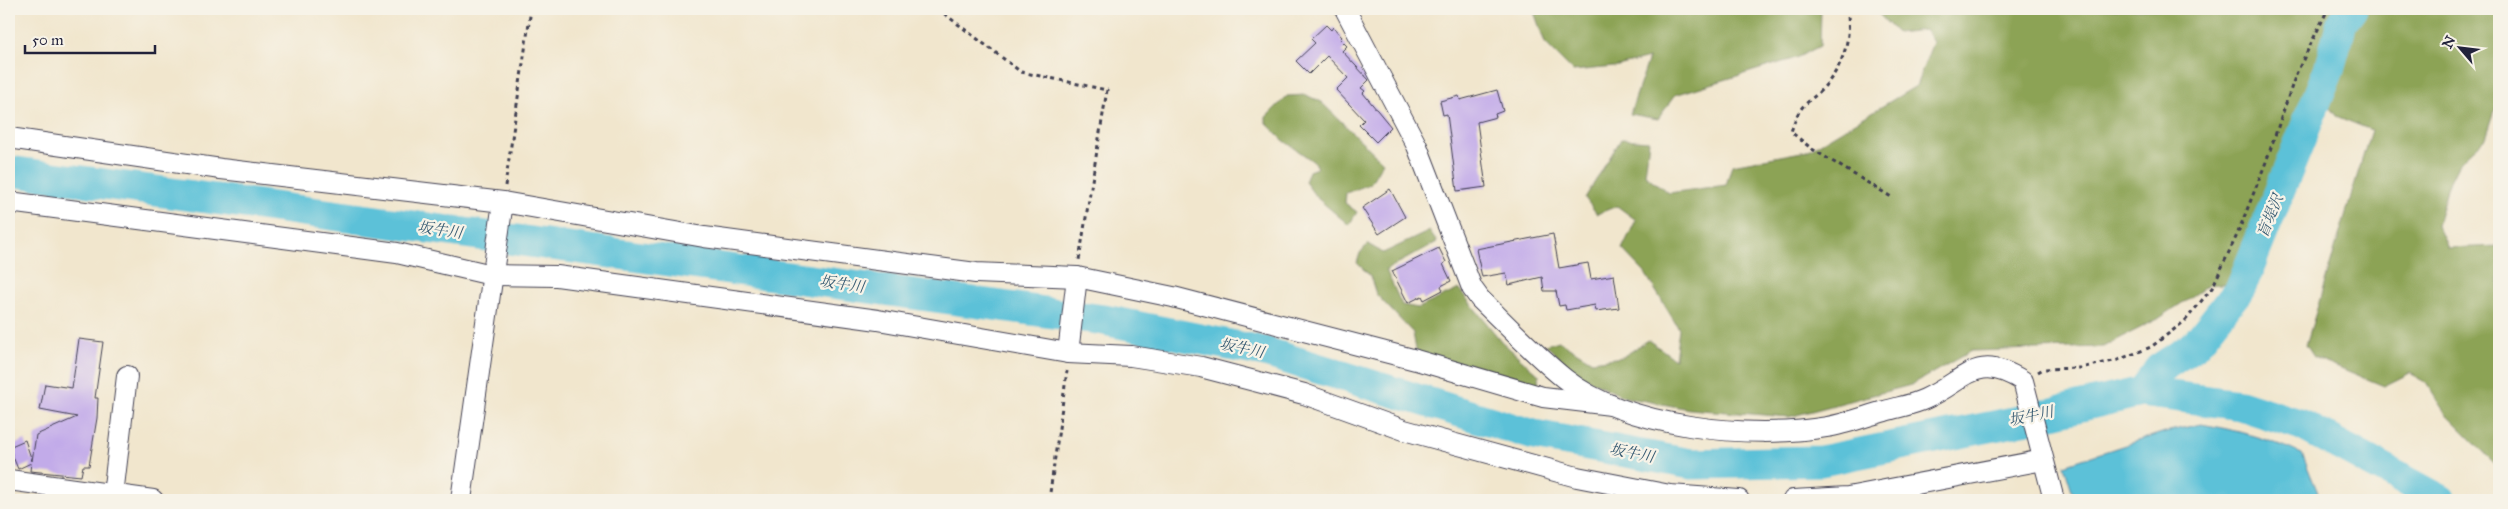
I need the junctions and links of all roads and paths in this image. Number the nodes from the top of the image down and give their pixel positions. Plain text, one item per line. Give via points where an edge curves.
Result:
1 (530, 9) edge
2 (938, 9) edge
3 (1345, 9) edge
4 (1847, 9) edge
5 (2328, 9) edge
6 (9, 138) edge
7 (1893, 198) dead end
8 (9, 202) edge
9 (503, 202) junction
10 (492, 275) junction
11 (1076, 285) junction
12 (1068, 346) junction
13 (127, 376) dead end
14 (2025, 388) junction
15 (1611, 406) junction
16 (2043, 460) junction
17 (9, 480) edge
18 (113, 495) junction
19 (1669, 497) edge
20 (153, 500) edge
21 (461, 500) edge
22 (1049, 500) edge
23 (1739, 500) edge
24 (1793, 500) edge
25 (2054, 500) edge

1 - 9 path
2 - 11 path via 1021,72 1107,90
3 - 15 street via 1418,146 1472,288 1566,380
4 - 7 path via 1850,25 1847,50 1824,87 1797,112 1791,132 1812,149
5 - 14 path via 2296,74 2237,236 2212,288 2185,321 2151,346 2118,360 2080,368 2043,369
6 - 9 street via 221,169
8 - 10 street via 396,253
9 - 10 street
9 - 11 street via 733,241
10 - 12 street via 557,276
10 - 21 street
11 - 12 street
11 - 15 street via 1182,300 1416,360 1543,397
12 - 19 street via 1201,367 1304,394 1404,430 1577,477
12 - 22 path
13 - 18 street
14 - 15 street via 2006,370 1992,367 1981,369 1924,399 1828,427 1782,432 1686,427
14 - 16 street
16 - 24 street via 1848,497
16 - 25 street
17 - 18 street
18 - 20 street
19 - 23 street

